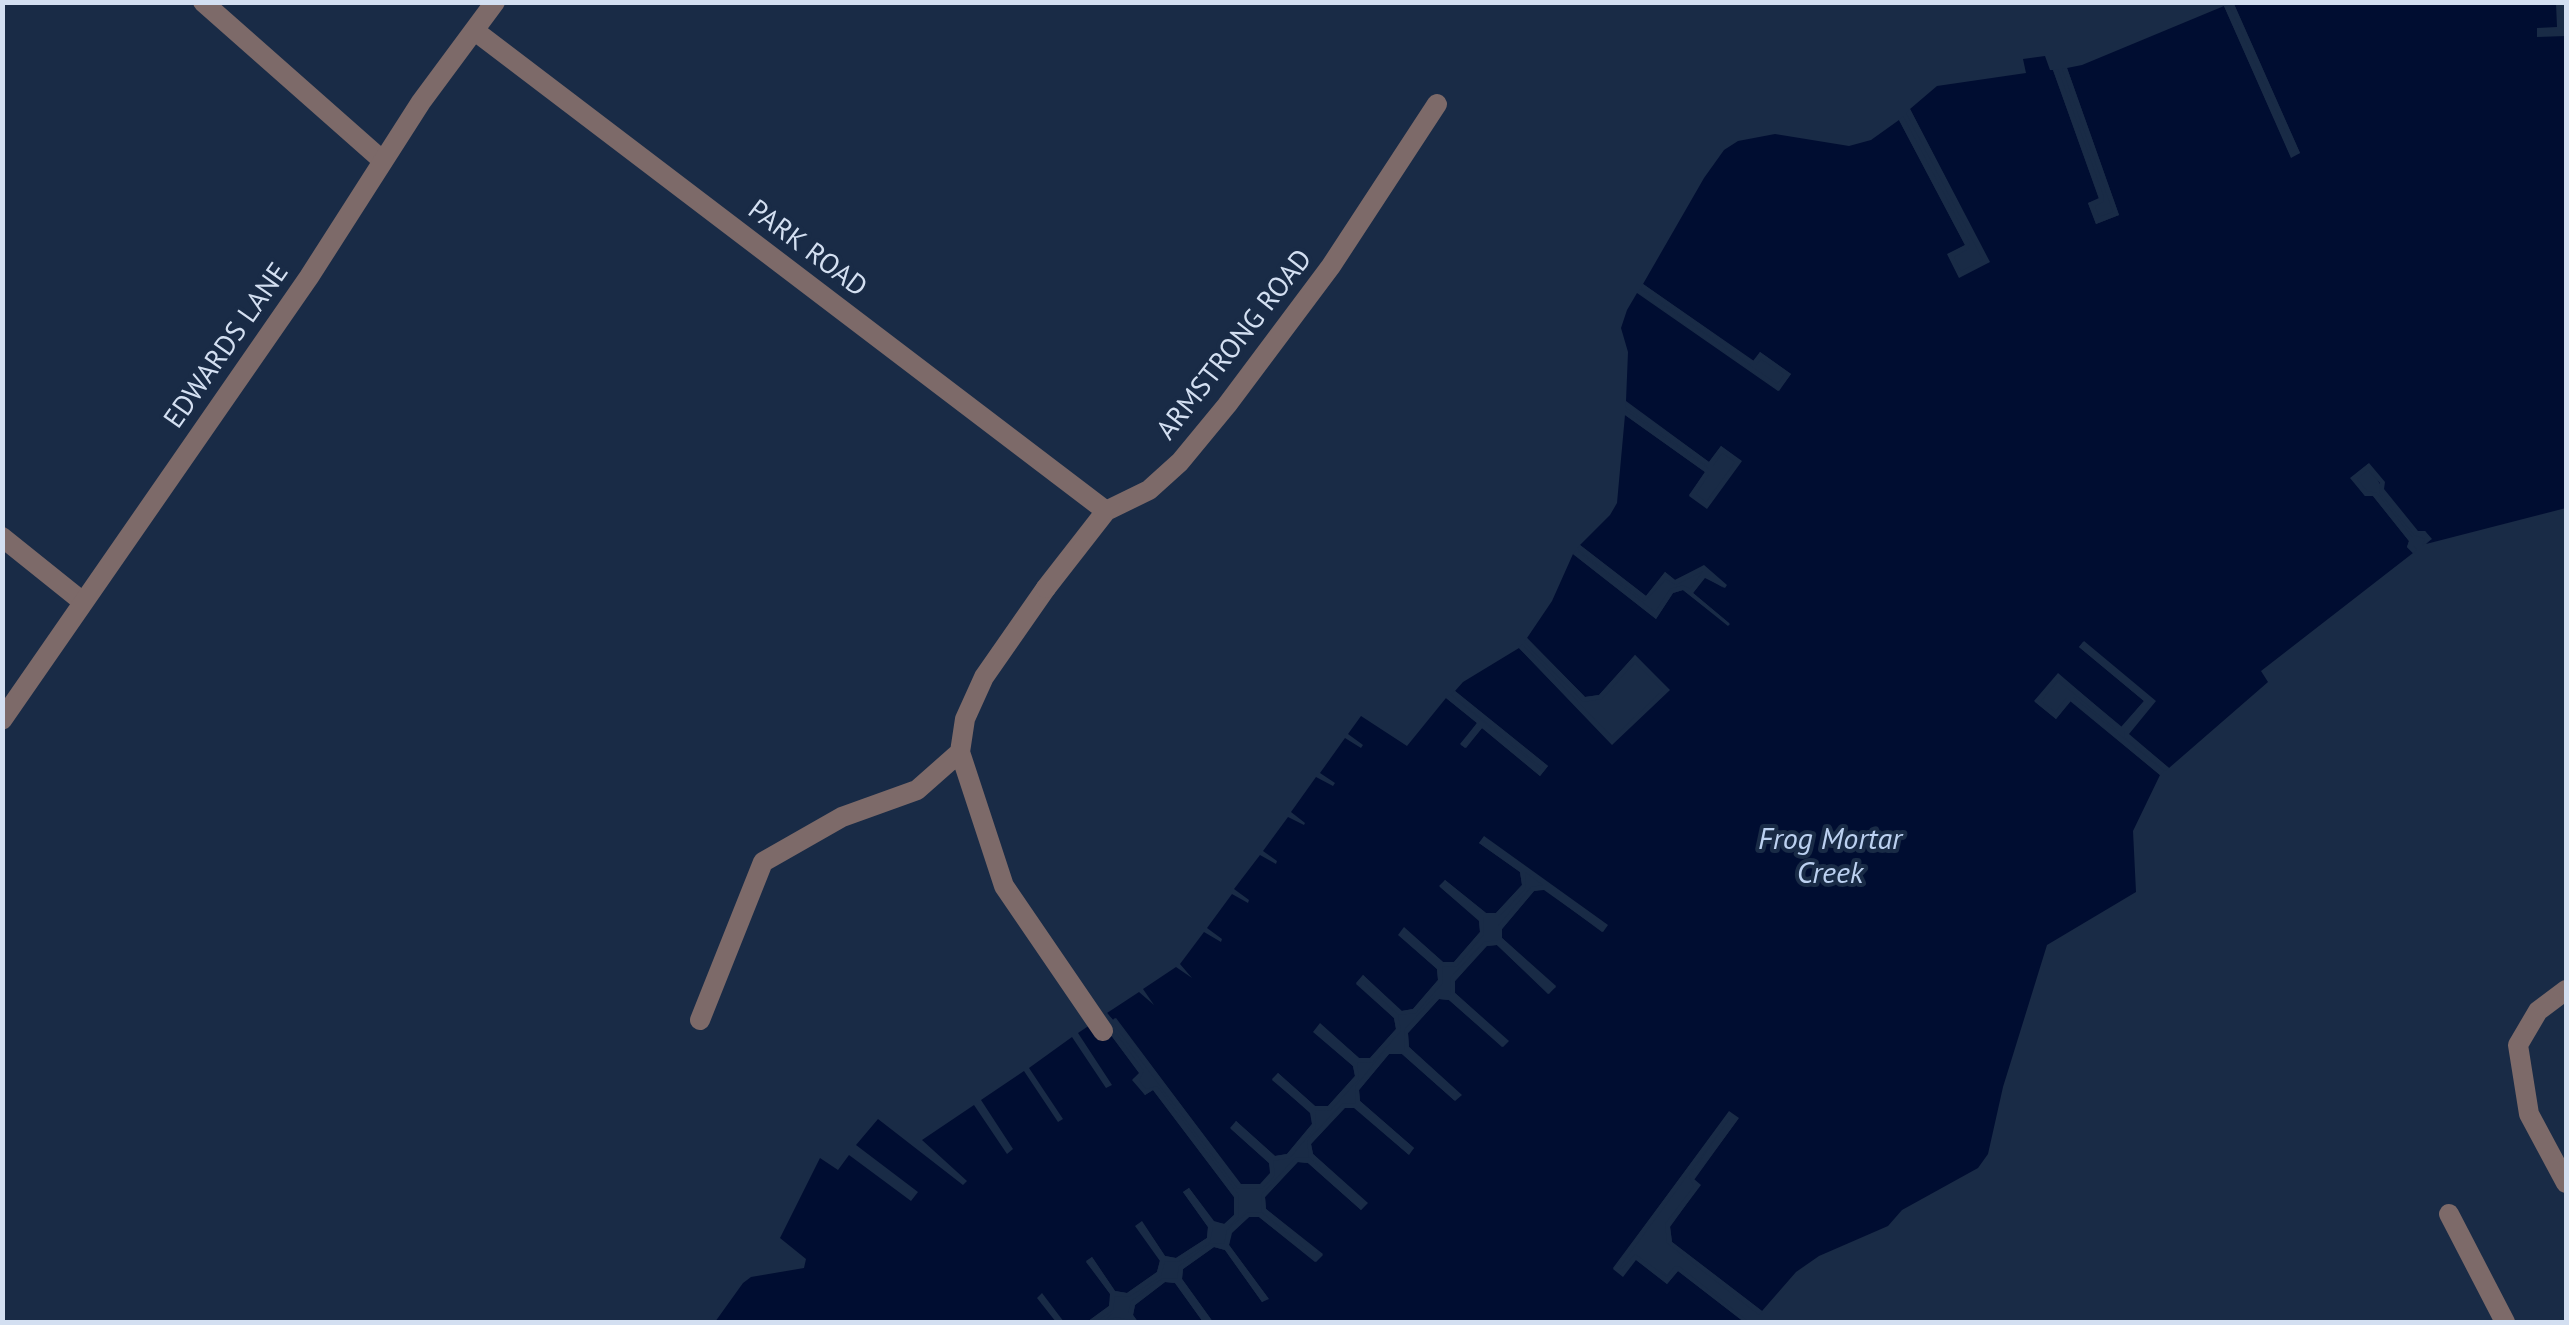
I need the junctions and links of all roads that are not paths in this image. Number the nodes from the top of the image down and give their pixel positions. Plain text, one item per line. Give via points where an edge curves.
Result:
1 (203, 2) edge
2 (495, 2) edge
3 (476, 31) junction
4 (1437, 104) dead end
5 (383, 160) junction
6 (1106, 511) junction
7 (2, 537) edge
8 (82, 602) junction
9 (2, 720) edge
10 (960, 752) junction
11 (2566, 990) edge
12 (700, 1020) dead end
13 (1103, 1031) dead end
14 (2566, 1183) edge
15 (2449, 1214) dead end
16 (2505, 1322) edge

1 - 5 street
2 - 3 street, EDWARDS LANE
3 - 5 street, EDWARDS LANE
3 - 6 street, PARK ROAD
4 - 6 street, ARMSTRONG ROAD via 1331,266 1216,419 1149,490
5 - 8 street, EDWARDS LANE
6 - 10 street, ARMSTRONG ROAD via 984,677
7 - 8 street
8 - 9 street, EDWARDS LANE
10 - 12 street via 917,790 842,817 763,862
10 - 13 street via 1004,886
11 - 14 street via 2538,1011 2518,1045 2528,1114
15 - 16 street

